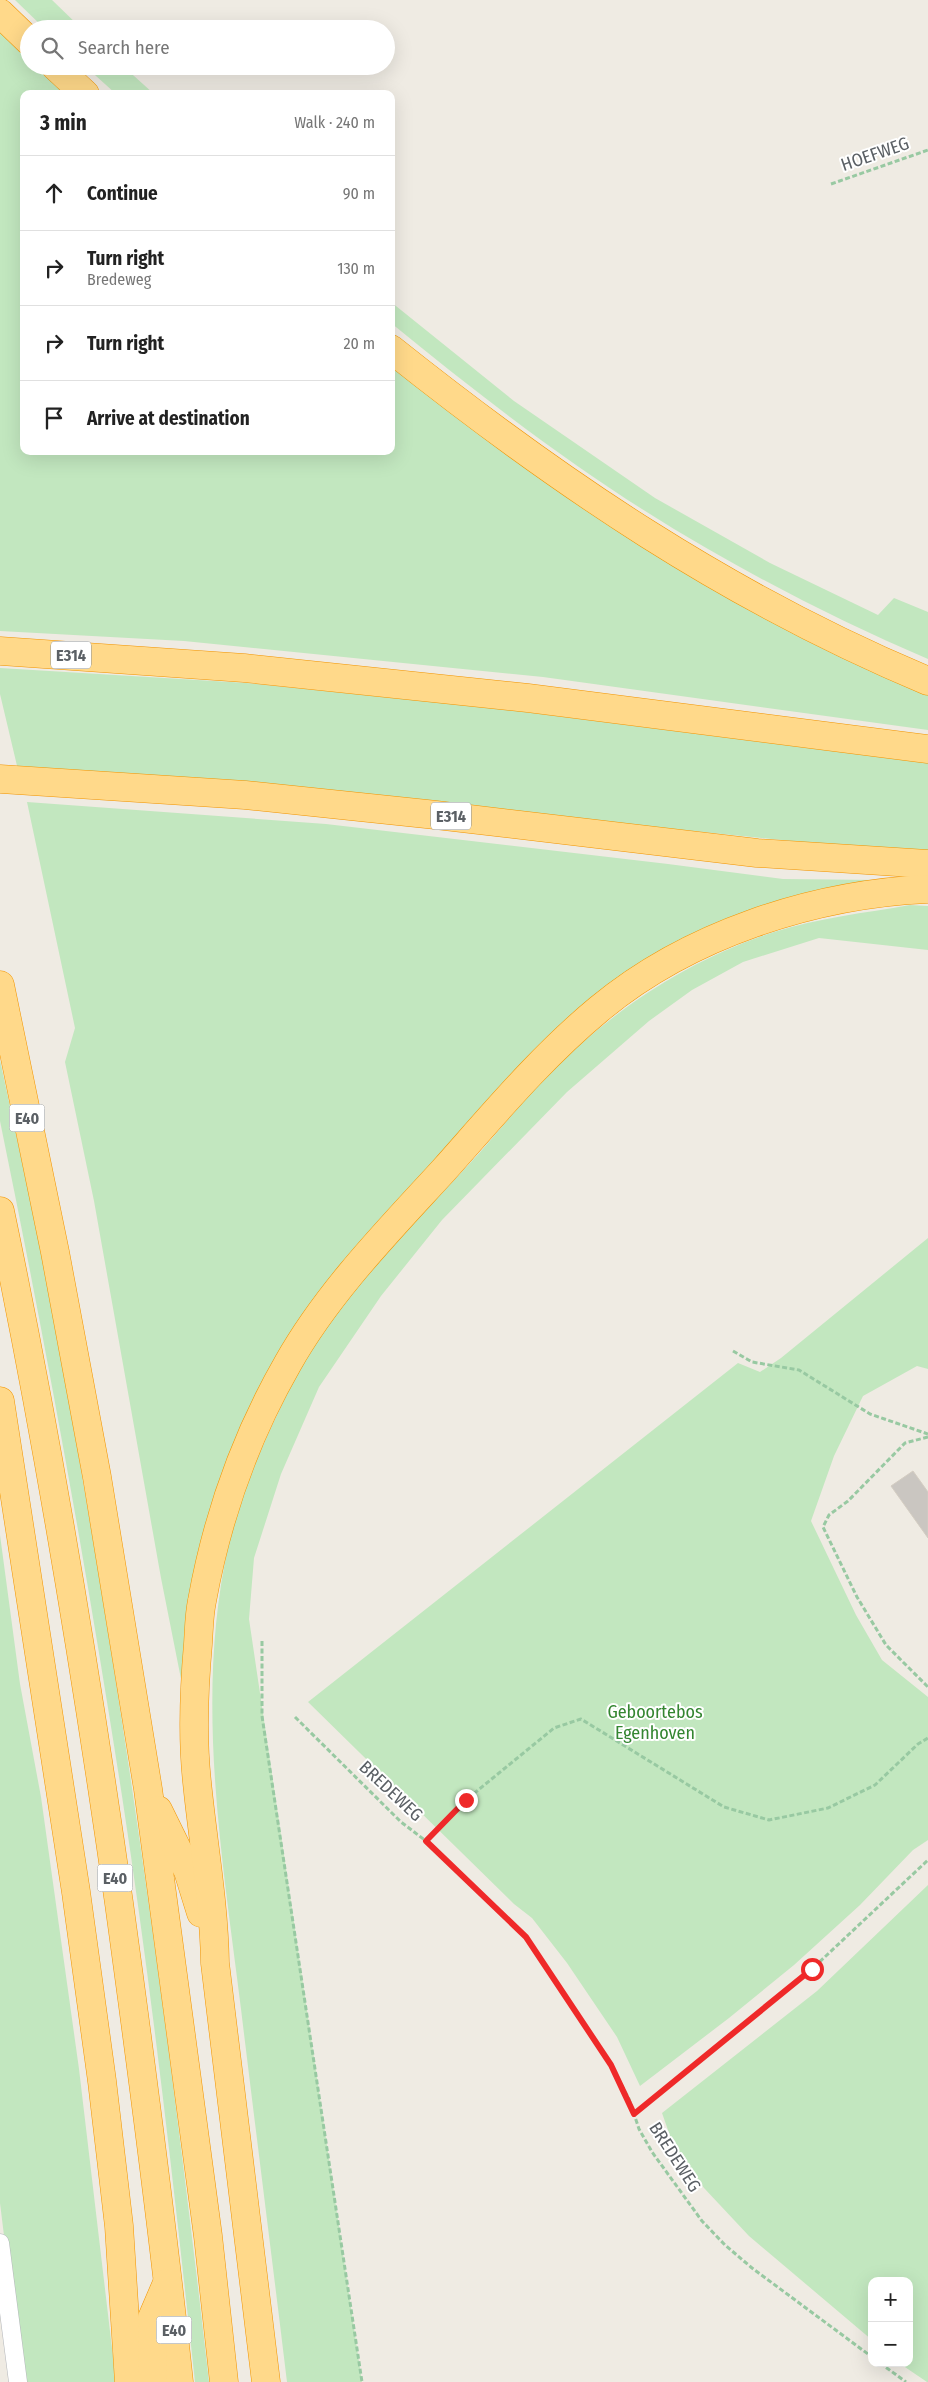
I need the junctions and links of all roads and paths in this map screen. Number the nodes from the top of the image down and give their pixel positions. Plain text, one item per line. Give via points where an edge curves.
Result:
1 (0, 13) edge
2 (20, 32) edge
3 (65, 75) edge
4 (81, 90) edge
5 (928, 150) edge
6 (831, 184) dead end
7 (395, 352) edge
8 (0, 651) edge
9 (928, 681) edge
10 (928, 749) edge
11 (0, 779) edge
12 (928, 864) edge
13 (928, 889) edge
14 (0, 985) edge
15 (0, 1211) edge
16 (733, 1351) dead end
17 (0, 1401) edge
18 (928, 1435) edge
19 (262, 1641) dead end
20 (928, 1687) edge
21 (295, 1717) dead end
22 (928, 1738) edge
23 (148, 1790) junction
24 (426, 1841) junction
25 (928, 1860) edge
26 (215, 1963) junction
27 (634, 2114) junction
28 (0, 2244) edge
29 (168, 2279) junction
30 (868, 2354) edge
31 (885, 2367) edge
32 (18, 2382) edge
33 (129, 2382) edge
34 (154, 2382) edge
35 (179, 2382) edge
36 (224, 2382) edge
37 (266, 2382) edge
38 (362, 2382) edge
39 (906, 2382) edge

1 - 2 highway
3 - 4 highway
5 - 6 path, HOEFWEG
7 - 9 highway via 580,492 650,537 796,620
8 - 10 highway, E314 via 254,669 528,698
11 - 12 highway, E314 via 245,795 758,853
13 - 26 highway via 803,907 745,926 650,974 602,1007 522,1082 383,1238 328,1304 288,1362 247,1443 220,1524 201,1603 195,1683 196,1779 215,1918
14 - 23 highway, E40 via 96,1467
15 - 29 highway, E40 via 88,1686
16 - 18 path via 752,1362 799,1370 870,1414
17 - 33 highway via 102,2081 119,2226
18 - 20 path via 905,1443 848,1501 829,1515 823,1527 857,1597 886,1645
19 - 38 path via 262,1716
21 - 24 path, BREDEWEG via 401,1822
22 - 24 path via 874,1785 828,1808 769,1820 724,1807 581,1719 554,1728 466,1800
23 - 26 highway via 188,1871
23 - 36 highway, E40 via 208,2236
24 - 27 path, BREDEWEG via 526,1937 611,2065
25 - 27 path via 812,1969
26 - 37 highway
27 - 30 path, BREDEWEG via 652,2152 702,2221 725,2245
28 - 32 street
29 - 34 highway via 152,2318
29 - 35 highway, E40
31 - 39 path

